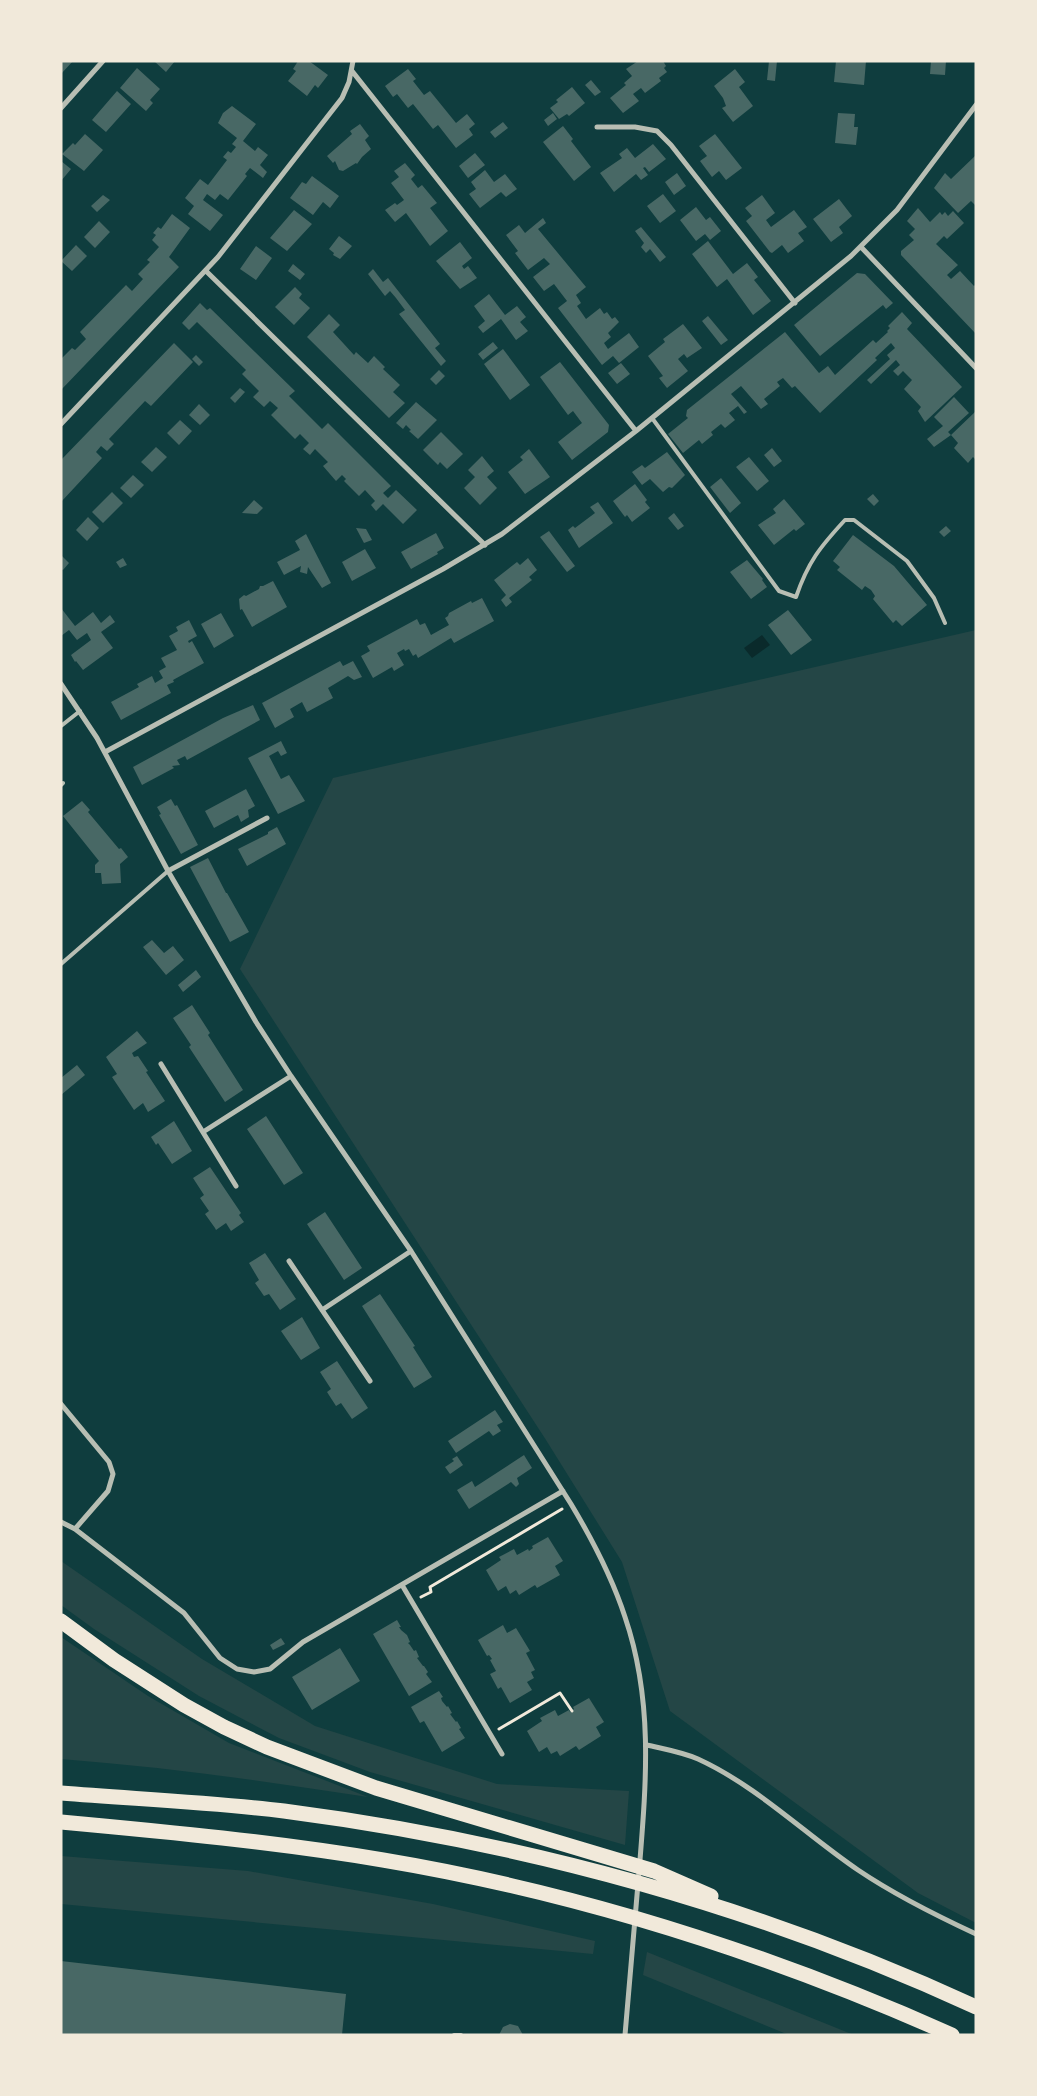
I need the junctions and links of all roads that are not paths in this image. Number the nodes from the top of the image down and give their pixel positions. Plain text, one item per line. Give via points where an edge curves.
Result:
1 (103, 61) edge
2 (353, 61) edge
3 (352, 72) junction
4 (976, 105) edge
5 (61, 108) edge
6 (597, 127) dead end
7 (861, 247) junction
8 (206, 271) junction
9 (795, 303) junction
10 (976, 368) edge
11 (652, 418) junction
12 (61, 424) edge
13 (636, 431) junction
14 (486, 545) junction
15 (945, 624) dead end
16 (61, 684) edge
17 (80, 711) junction
18 (61, 726) edge
19 (105, 752) junction
20 (267, 818) dead end
21 (168, 871) junction
22 (61, 956) edge
23 (63, 962) edge
24 (161, 1064) dead end
25 (290, 1076) junction
26 (202, 1132) junction
27 (236, 1186) dead end
28 (411, 1251) junction
29 (290, 1261) dead end
30 (322, 1310) junction
31 (370, 1381) dead end
32 (61, 1404) edge
33 (563, 1491) junction
34 (61, 1522) edge
35 (75, 1530) junction
36 (402, 1585) junction
37 (61, 1621) edge
38 (647, 1745) junction
39 (502, 1754) dead end
40 (61, 1793) edge
41 (61, 1823) edge
42 (771, 1925) junction
43 (976, 1934) edge
44 (976, 2007) edge
45 (454, 2035) edge
46 (461, 2035) edge
47 (625, 2035) edge
48 (952, 2035) edge

1 - 5 street
2 - 3 street
3 - 8 street via 342,98
3 - 13 street
4 - 7 street via 897,210
6 - 9 street via 635,127 657,131
7 - 9 street
7 - 10 street
8 - 12 street
8 - 14 street
9 - 11 street
11 - 13 street
11 - 15 lane via 779,591 796,597 804,572 818,548 844,520 854,520 907,561 934,598
13 - 14 street
14 - 19 street
16 - 17 street
17 - 18 lane
17 - 19 street
19 - 21 street
20 - 21 street
21 - 23 lane
21 - 25 street
22 - 23 lane
24 - 26 street
25 - 26 street
25 - 28 street
26 - 27 street
28 - 30 street
28 - 33 street
29 - 30 street
30 - 31 street
32 - 35 street via 110,1462 113,1474 108,1491
33 - 36 street
33 - 38 street via 612,1584 626,1618 638,1667
34 - 35 street
35 - 36 street via 184,1613 220,1658 246,1672 270,1669 303,1642
36 - 39 street
37 - 42 highway via 172,1697 267,1747 376,1788 654,1871
38 - 43 street via 686,1754 725,1774 871,1878
38 - 47 street
40 - 42 highway via 255,1808 420,1833 613,1875
41 - 48 highway via 268,1842 384,1860 504,1884 679,1930 847,1990
42 - 44 highway via 858,1957
45 - 46 lane

